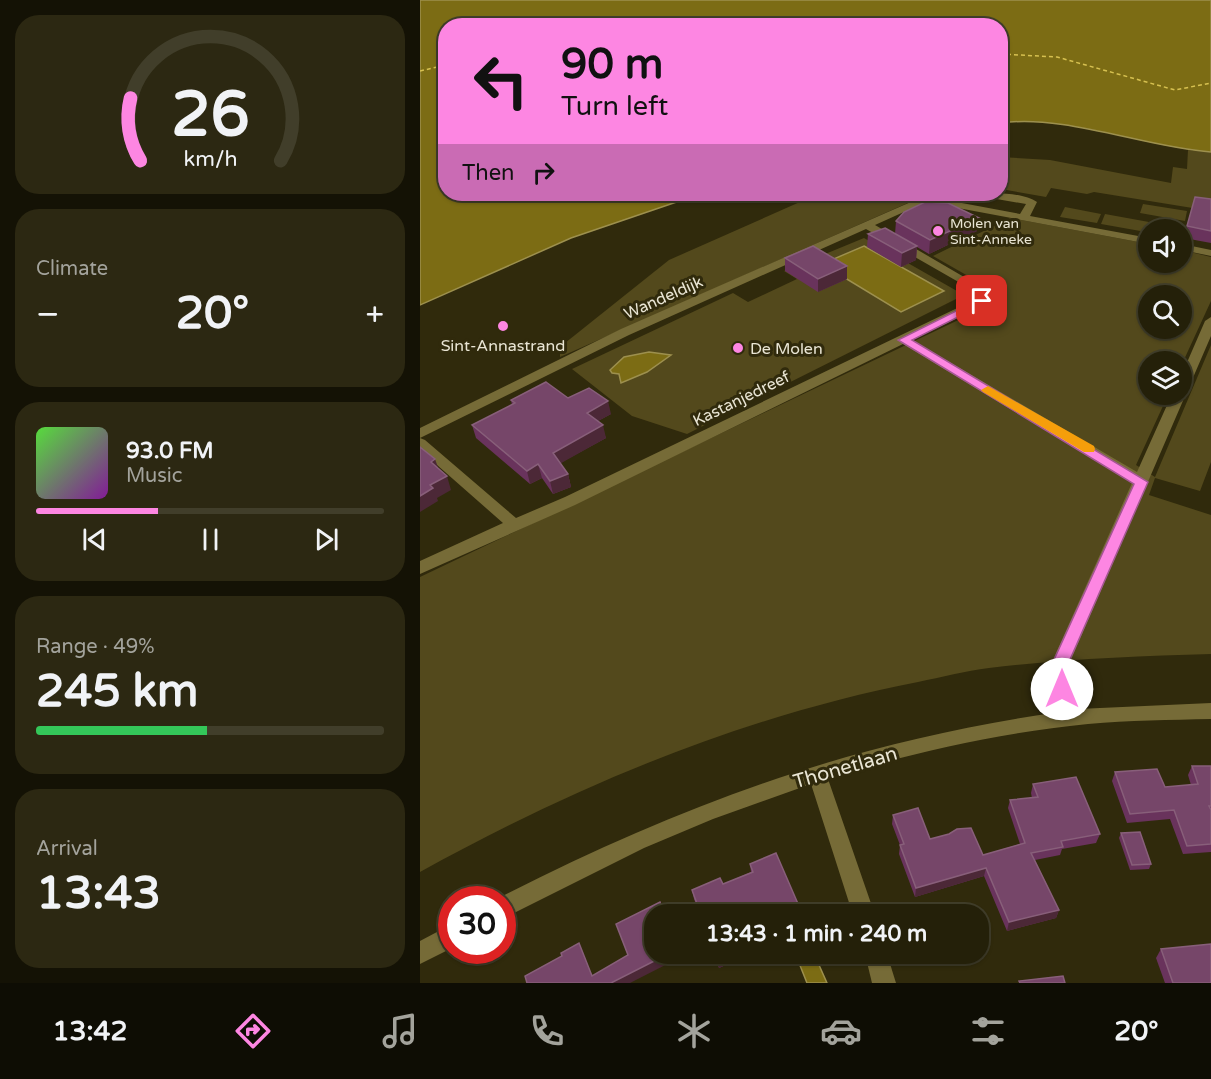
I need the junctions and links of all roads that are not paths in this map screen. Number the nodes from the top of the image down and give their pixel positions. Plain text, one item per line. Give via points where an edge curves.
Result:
1 (1008, 198) edge
2 (919, 201) edge
3 (934, 201) edge
4 (1023, 218) junction
5 (865, 224) junction
6 (1138, 239) edge
7 (1192, 249) edge
8 (1211, 253) edge
9 (1211, 321) edge
10 (904, 340) junction
11 (1192, 365) edge
12 (1174, 405) edge
13 (420, 434) edge
14 (420, 443) edge
15 (1142, 482) junction
16 (514, 525) junction
17 (420, 568) edge
18 (1211, 711) edge
19 (1071, 718) junction
20 (817, 774) junction
21 (516, 900) edge
22 (860, 904) edge
23 (438, 943) edge
24 (420, 953) edge
25 (879, 964) edge
26 (884, 983) edge

1 - 4 street via 1032,202
2 - 5 street, Wandeldijk
3 - 4 street
4 - 6 street
5 - 10 street, Kastanjedreef via 982,291 982,301
5 - 13 street, Wandeldijk via 624,332
7 - 8 street
9 - 11 street
10 - 15 street
10 - 16 street, Kastanjedreef
12 - 15 street
14 - 16 street
15 - 19 street via 1061,662 1062,689
16 - 17 street, Kastanjedreef
18 - 19 street, Thonetlaan
19 - 20 street, Thonetlaan via 938,740
20 - 21 street, Thonetlaan via 742,798 642,838
20 - 22 street
23 - 24 street
25 - 26 street

